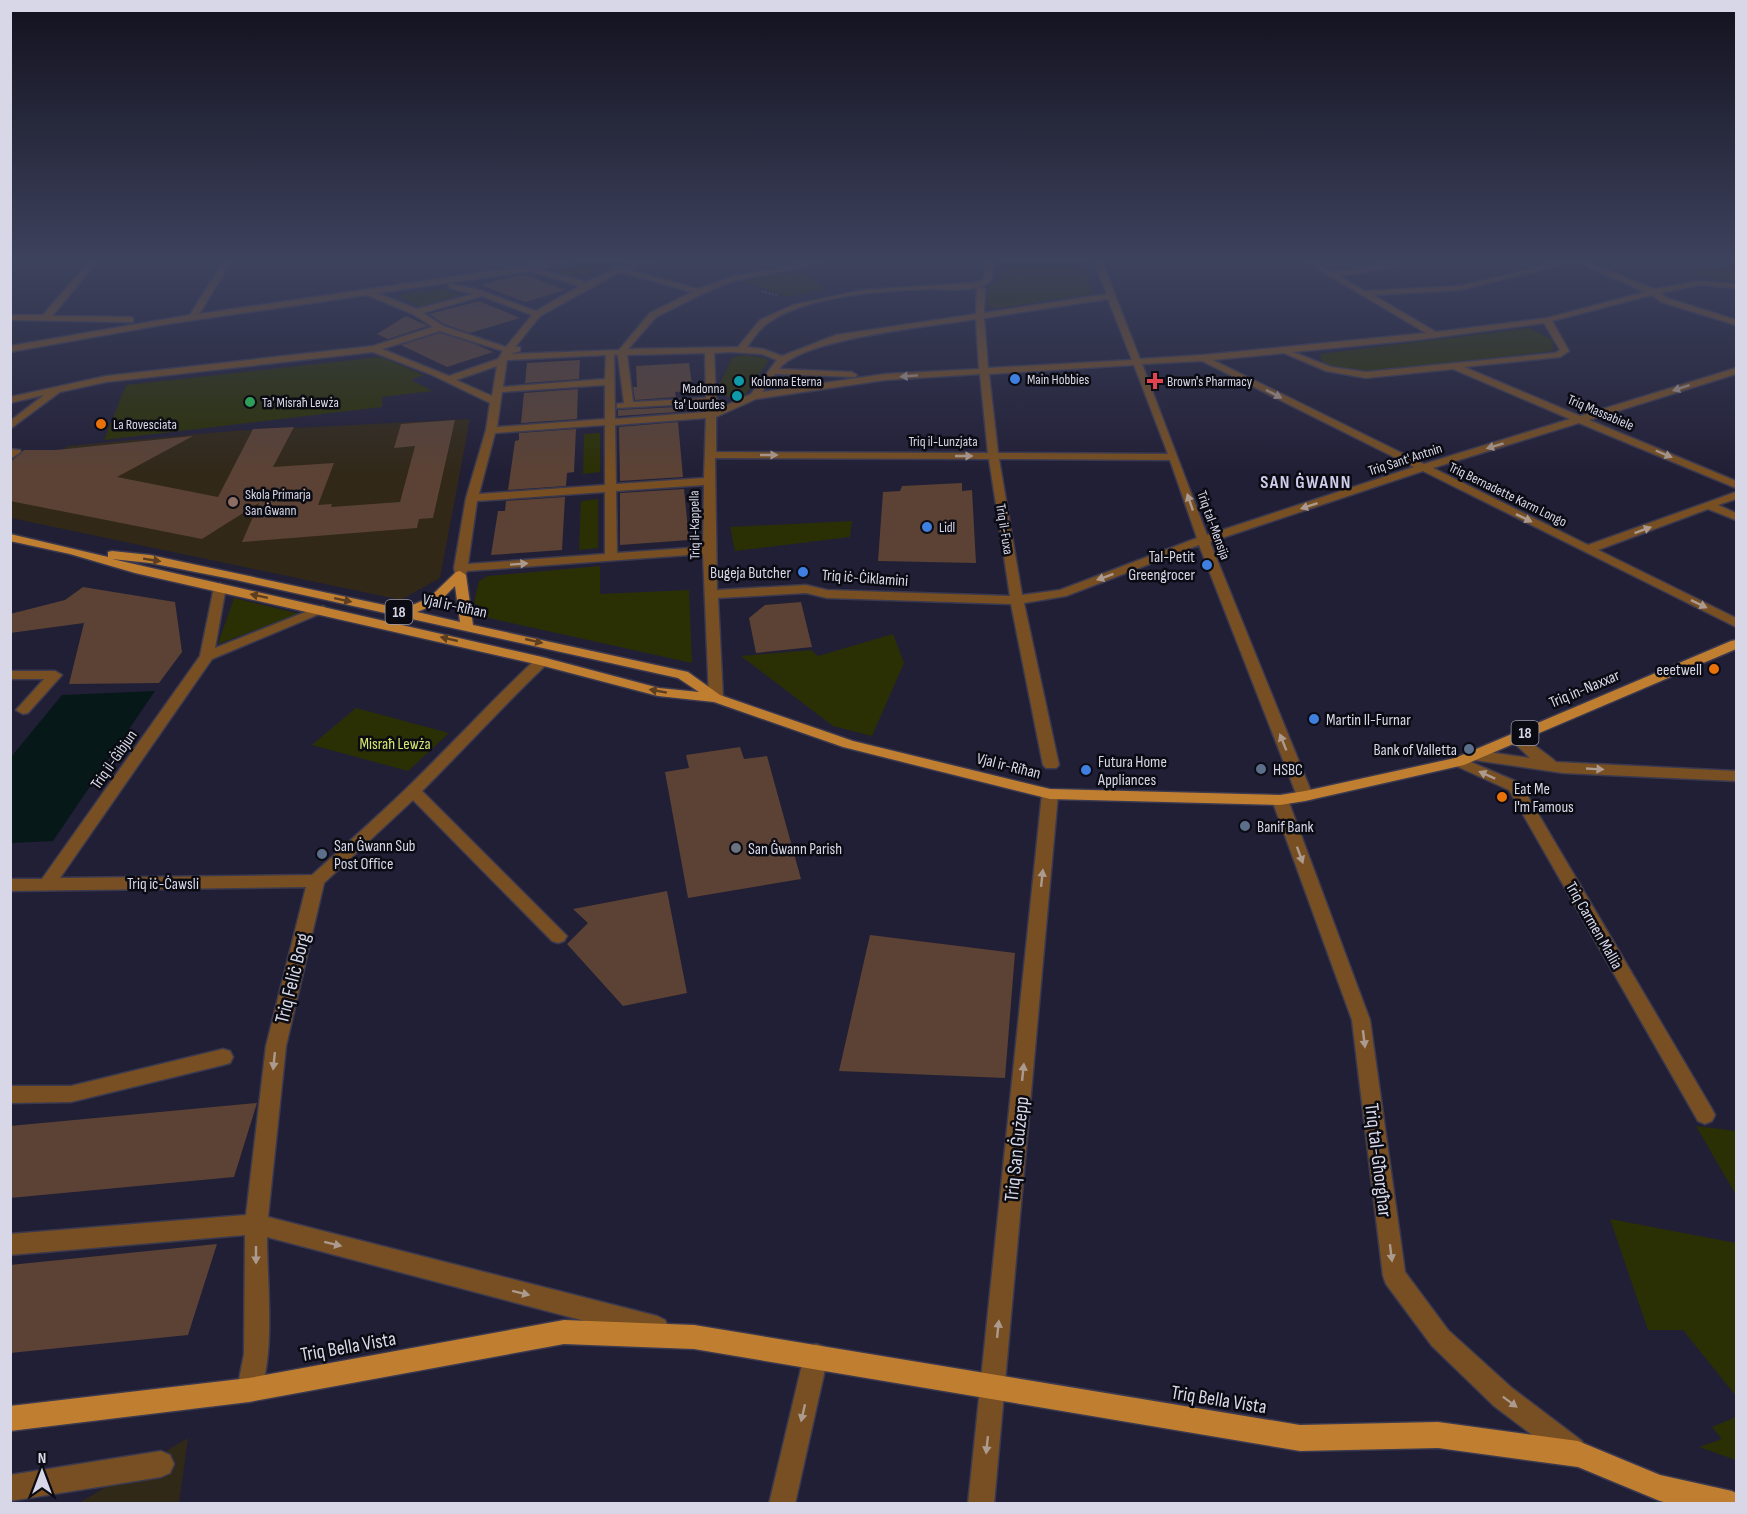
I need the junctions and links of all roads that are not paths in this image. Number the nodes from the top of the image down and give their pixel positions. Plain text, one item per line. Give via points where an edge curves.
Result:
1 (83, 333) edge
2 (98, 333) edge
3 (425, 333) edge
4 (451, 333) edge
5 (522, 333) edge
6 (638, 333) edge
7 (755, 333) edge
8 (869, 333) edge
9 (980, 333) edge
10 (1125, 333) edge
11 (1445, 333) edge
12 (1554, 333) edge
13 (1434, 334) joint
14 (85, 335) junction
15 (10, 349) edge
16 (374, 349) junction
17 (610, 351) junction
18 (622, 351) junction
19 (709, 351) junction
20 (740, 351) junction
21 (1284, 351) junction
22 (504, 356) junction
23 (1203, 358) junction
24 (782, 359) junction
25 (1135, 361) junction
26 (1455, 367) junction
27 (985, 370) junction
28 (1737, 370) edge
29 (774, 371) junction
30 (885, 377) junction
31 (449, 380) junction
32 (609, 382) junction
33 (61, 387) junction
34 (495, 396) junction
35 (754, 396) junction
36 (10, 400) edge
37 (713, 400) junction
38 (629, 405) junction
39 (610, 407) junction
40 (712, 415) junction
41 (1584, 419) junction
42 (609, 422) junction
43 (10, 426) edge
44 (491, 430) junction
45 (711, 455) junction
46 (993, 456) junction
47 (1174, 458) junction
48 (1422, 468) junction
49 (709, 481) junction
50 (1737, 485) edge
51 (611, 488) junction
52 (1737, 495) edge
53 (472, 498) junction
54 (1710, 506) junction
55 (1737, 517) edge
56 (10, 537) edge
57 (1203, 540) junction
58 (1588, 549) junction
59 (709, 550) junction
60 (73, 551) junction
61 (611, 557) junction
62 (460, 572) junction
63 (220, 587) junction
64 (713, 594) junction
65 (1016, 600) junction
66 (323, 610) junction
67 (404, 613) junction
68 (1737, 622) edge
69 (467, 626) junction
70 (1737, 644) edge
71 (207, 656) junction
72 (542, 661) junction
73 (10, 675) edge
74 (716, 698) junction
75 (23, 710) dead end
76 (1515, 737) junction
77 (1474, 755) junction
78 (1458, 762) junction
79 (1051, 765) dead end
80 (1563, 768) junction
81 (1737, 776) edge
82 (1515, 788) junction
83 (413, 791) junction
84 (1050, 794) junction
85 (1305, 796) junction
86 (1280, 800) junction
87 (316, 881) junction
88 (48, 884) junction
89 (10, 885) edge
90 (558, 936) dead end
91 (223, 1057) dead end
92 (10, 1095) edge
93 (1705, 1115) dead end
94 (256, 1224) junction
95 (10, 1245) edge
96 (694, 1337) junction
97 (816, 1356) junction
98 (992, 1387) junction
99 (249, 1390) junction
100 (10, 1419) edge
101 (1578, 1454) junction
102 (161, 1464) dead end
103 (10, 1488) edge
104 (1663, 1496) edge
105 (782, 1503) edge
106 (981, 1503) edge
107 (1732, 1503) edge

1 - 14 street
2 - 14 street
3 - 16 street
4 - 22 street
5 - 22 street
6 - 18 street
7 - 20 street
8 - 24 street via 836,338
9 - 27 street, Triq il-Fuxa
10 - 25 street, Triq tal-Mensija
11 - 13 street
12 - 26 street via 1565,351 1557,355
13 - 21 street
14 - 15 street
16 - 31 street
16 - 33 street
17 - 18 street
17 - 22 street
17 - 32 street
18 - 19 street
18 - 38 street
19 - 20 street
19 - 37 street, Triq il-Kappella
20 - 24 street via 773,353
21 - 23 street
21 - 26 street via 1329,369 1366,375
22 - 31 street
22 - 34 street
23 - 25 street
23 -> 48 street, Triq Bernadette Karm Longo
24 - 29 street
25 - 27 street
25 - 47 street, Triq tal-Mensija
26 - 41 street, Triq Massabiele
27 -> 30 street
27 - 46 street, Triq il-Fuxa
28 -> 41 street, Triq Sant' Antnin
29 - 30 street
29 - 35 street
30 - 35 street
31 - 34 street
32 - 34 street
32 - 39 street
33 - 36 street
33 - 43 street
34 - 44 street
35 - 40 street
37 - 38 street
37 - 40 street, Triq il-Kappella
38 - 39 street
39 - 42 street
40 - 42 street
40 - 45 street, Triq il-Kappella
41 -> 48 street, Triq Sant' Antnin
41 -> 50 street, Triq Massabiele
42 - 44 street
42 - 51 street
44 - 53 street
45 -> 46 street, Triq il-Lunzjata
45 - 49 street, Triq il-Kappella
46 - 47 street, Triq il-Lunzjata
46 - 65 street, Triq il-Fuxa
57 -> 47 street, Triq tal-Mensija
48 -> 57 street, Triq Sant' Antnin
48 -> 58 street, Triq Bernadette Karm Longo
49 - 51 street
49 - 59 street, Triq il-Kappella
51 - 53 street
51 - 61 street
52 - 54 street
53 - 62 street
54 - 55 street
58 -> 54 street
56 - 60 main road, Vjal ir-Riħan / 18
57 -> 65 street, Triq Sant' Antnin via 1062,593
85 -> 57 street, Triq tal-Mensija
58 -> 68 street, Triq Bernadette Karm Longo
59 - 61 street
59 - 64 street, Triq il-Kappella
60 - 63 main road, Vjal ir-Riħan / 18
60 -> 67 main road, Vjal ir-Riħan / 18 via 150,559
62 -> 61 street
62 - 67 main road via 433,601
62 - 69 main road
66 -> 63 main road, Vjal ir-Riħan / 18
63 - 71 street, Triq il-Ġibjun
64 - 65 street, Triq iċ-Ċiklamini via 806,589 827,594
64 - 74 street, Triq il-Kappella
65 - 79 street, Triq il-Fuxa
66 - 71 street
72 -> 66 main road, Vjal ir-Riħan / 18
67 - 69 main road, Vjal ir-Riħan / 18
69 -> 74 main road, Vjal ir-Riħan / 18 via 683,675
70 - 76 main road, Triq in-Naxxar / 18
71 - 88 street, Triq il-Ġibjun
74 -> 72 main road, Vjal ir-Riħan / 18 via 658,692
72 - 83 street
73 - 75 street via 55,675
74 - 84 main road, Vjal ir-Riħan via 848,744
76 - 77 main road, Triq in-Naxxar / 18
76 - 80 street via 1533,754
77 - 78 main road, Triq in-Naxxar / 18
77 - 80 street
82 -> 78 street
78 - 85 main road, Triq in-Naxxar / 18
80 -> 81 street
80 - 82 street via 1516,770
82 - 93 street, Triq Carmen Mallia
83 - 87 street
83 - 90 street
84 - 86 main road, Vjal ir-Riħan
98 -> 84 street, Triq San Ġużepp
85 - 86 main road, Vjal ir-Riħan
86 -> 101 street, Triq tal-Għorgħar via 1361,1020 1394,1276 1440,1338 1503,1397
87 - 88 street, Triq iċ-Ċawsli
87 -> 94 street, Triq Feliċ Borg via 276,1046
88 - 89 street, Triq iċ-Ċawsli
91 - 92 street via 72,1094
94 - 95 street, Triq Bella Vista
94 -> 96 street, Triq Bella Vista
94 -> 99 street, Triq Feliċ Borg via 256,1354
96 - 97 main road, Triq Bella Vista
96 - 99 main road, Triq Bella Vista via 564,1332
97 - 98 main road, Triq Bella Vista
97 -> 105 street
98 - 101 main road, Triq Bella Vista via 1300,1438 1438,1436
98 -> 106 street, Triq San Ġużepp
99 - 100 main road, Triq Bella Vista
101 - 104 main road, Triq Bella Vista
102 - 103 street
104 - 107 main road, Triq Bella Vista

